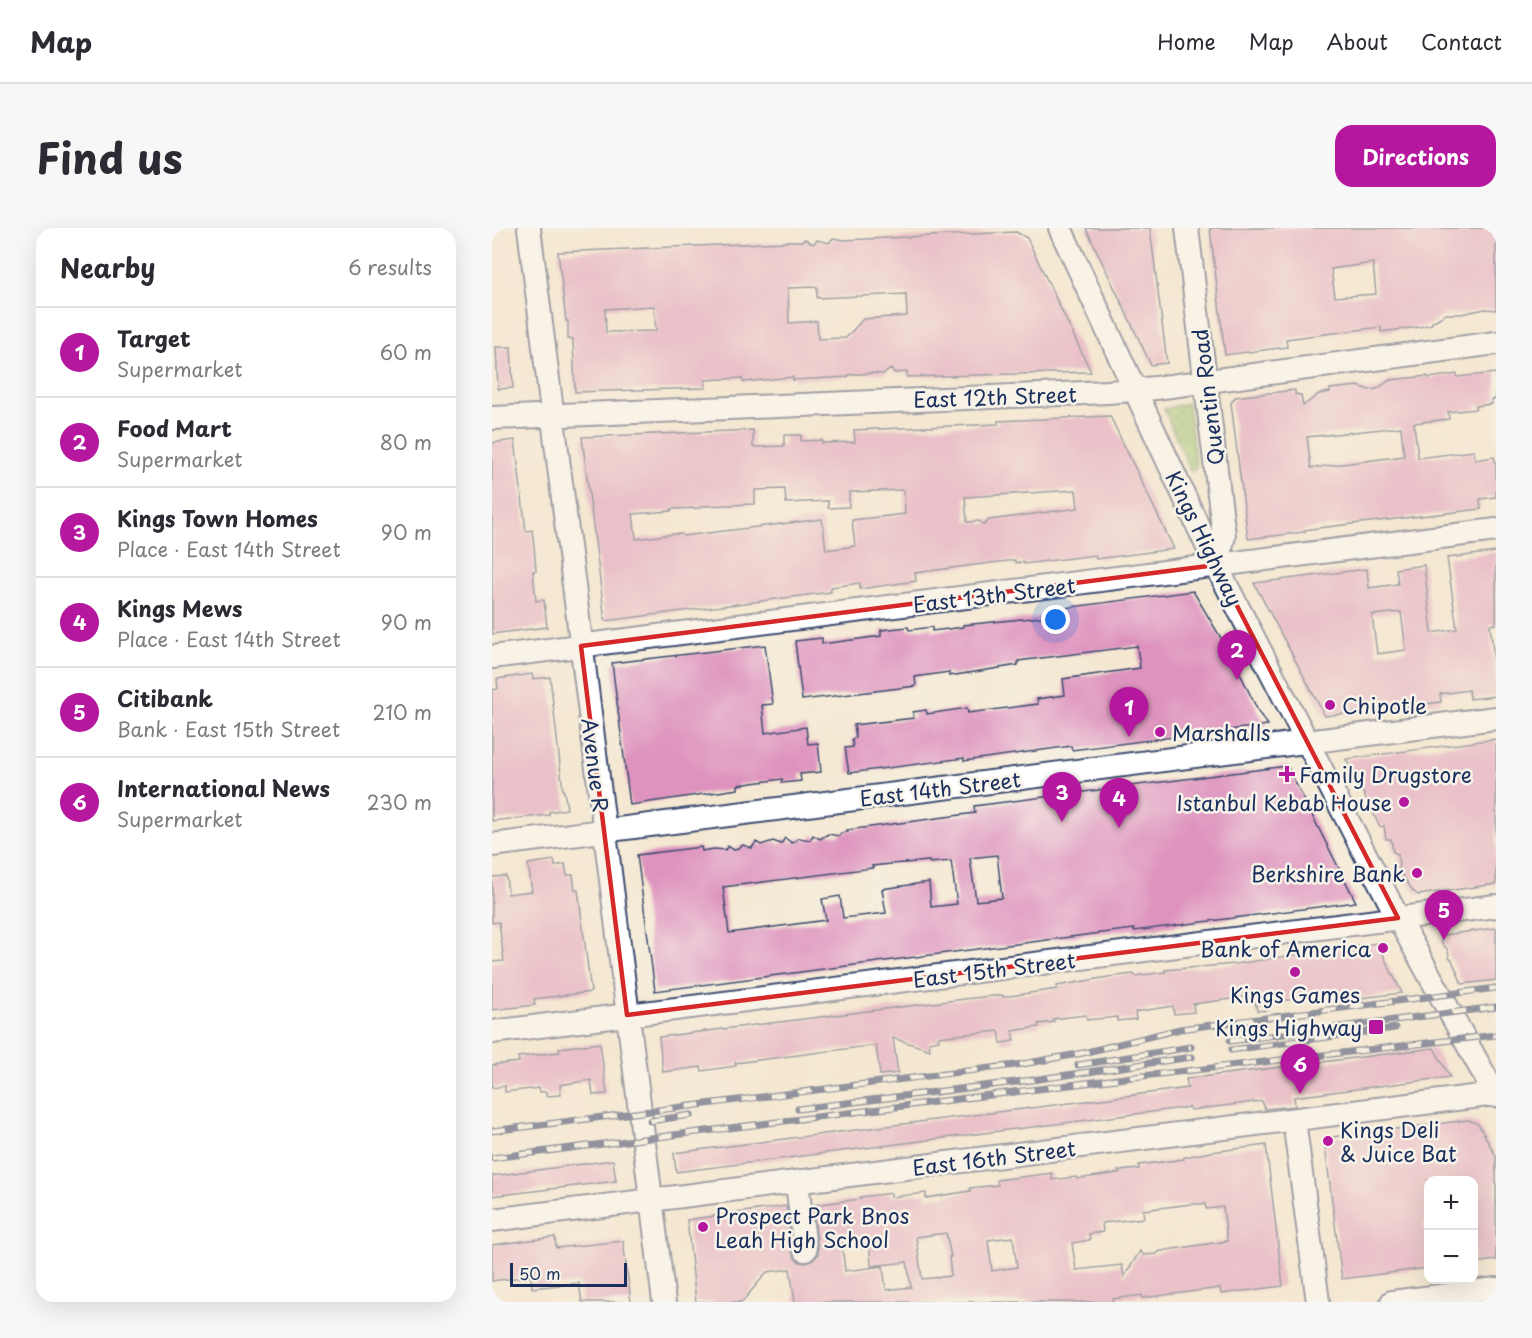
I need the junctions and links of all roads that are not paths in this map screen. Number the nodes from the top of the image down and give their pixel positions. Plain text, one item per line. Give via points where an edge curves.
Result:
1 (529, 228) edge
2 (1060, 228) edge
3 (1187, 228) edge
4 (1496, 343) edge
5 (1204, 381) junction
6 (1135, 389) junction
7 (552, 415) junction
8 (492, 418) edge
9 (1496, 530) edge
10 (1216, 565) junction
11 (581, 646) junction
12 (492, 657) edge
13 (1496, 718) edge
14 (1307, 742) junction
15 (604, 831) junction
16 (492, 845) edge
17 (1496, 906) edge
18 (1398, 918) junction
19 (627, 1016) junction
20 (492, 1032) edge
21 (1496, 1095) edge
22 (1294, 1119) junction
23 (797, 1182) junction
24 (651, 1200) junction
25 (492, 1220) edge
26 (805, 1250) dead end
27 (1496, 1289) edge
28 (664, 1302) edge
29 (1318, 1302) edge
30 (1392, 1302) edge

1 - 7 street, Avenue R
2 - 6 street, Kings Highway
3 - 5 street, Quentin Road
4 - 5 street, East 12th Street
5 - 6 street, East 12th Street
5 - 10 street, Quentin Road via 1224,536
6 - 7 street, East 12th Street
6 - 10 street, Kings Highway
7 - 8 street, East 12th Street
7 - 11 street, Avenue R
9 - 10 street, East 13th Street
10 - 11 street, East 13th Street
10 - 14 street, Kings Highway
11 - 12 street, East 13th Street
11 - 15 street, Avenue R
13 - 14 street, East 14th Street
14 - 15 street, East 14th Street
14 - 18 street, Kings Highway
15 - 16 street, East 14th Street
15 - 19 street, Avenue R
17 - 18 street, East 15th Street
18 - 19 street, East 15th Street
18 - 21 street, Kings Highway
19 - 20 street, East 15th Street
19 - 24 street, Avenue R
21 - 22 street, East 16th Street
22 - 23 street, East 16th Street
22 - 29 street
23 - 24 street, East 16th Street
23 - 26 street
24 - 25 street, East 16th Street
24 - 28 street, Avenue R
27 - 30 street

